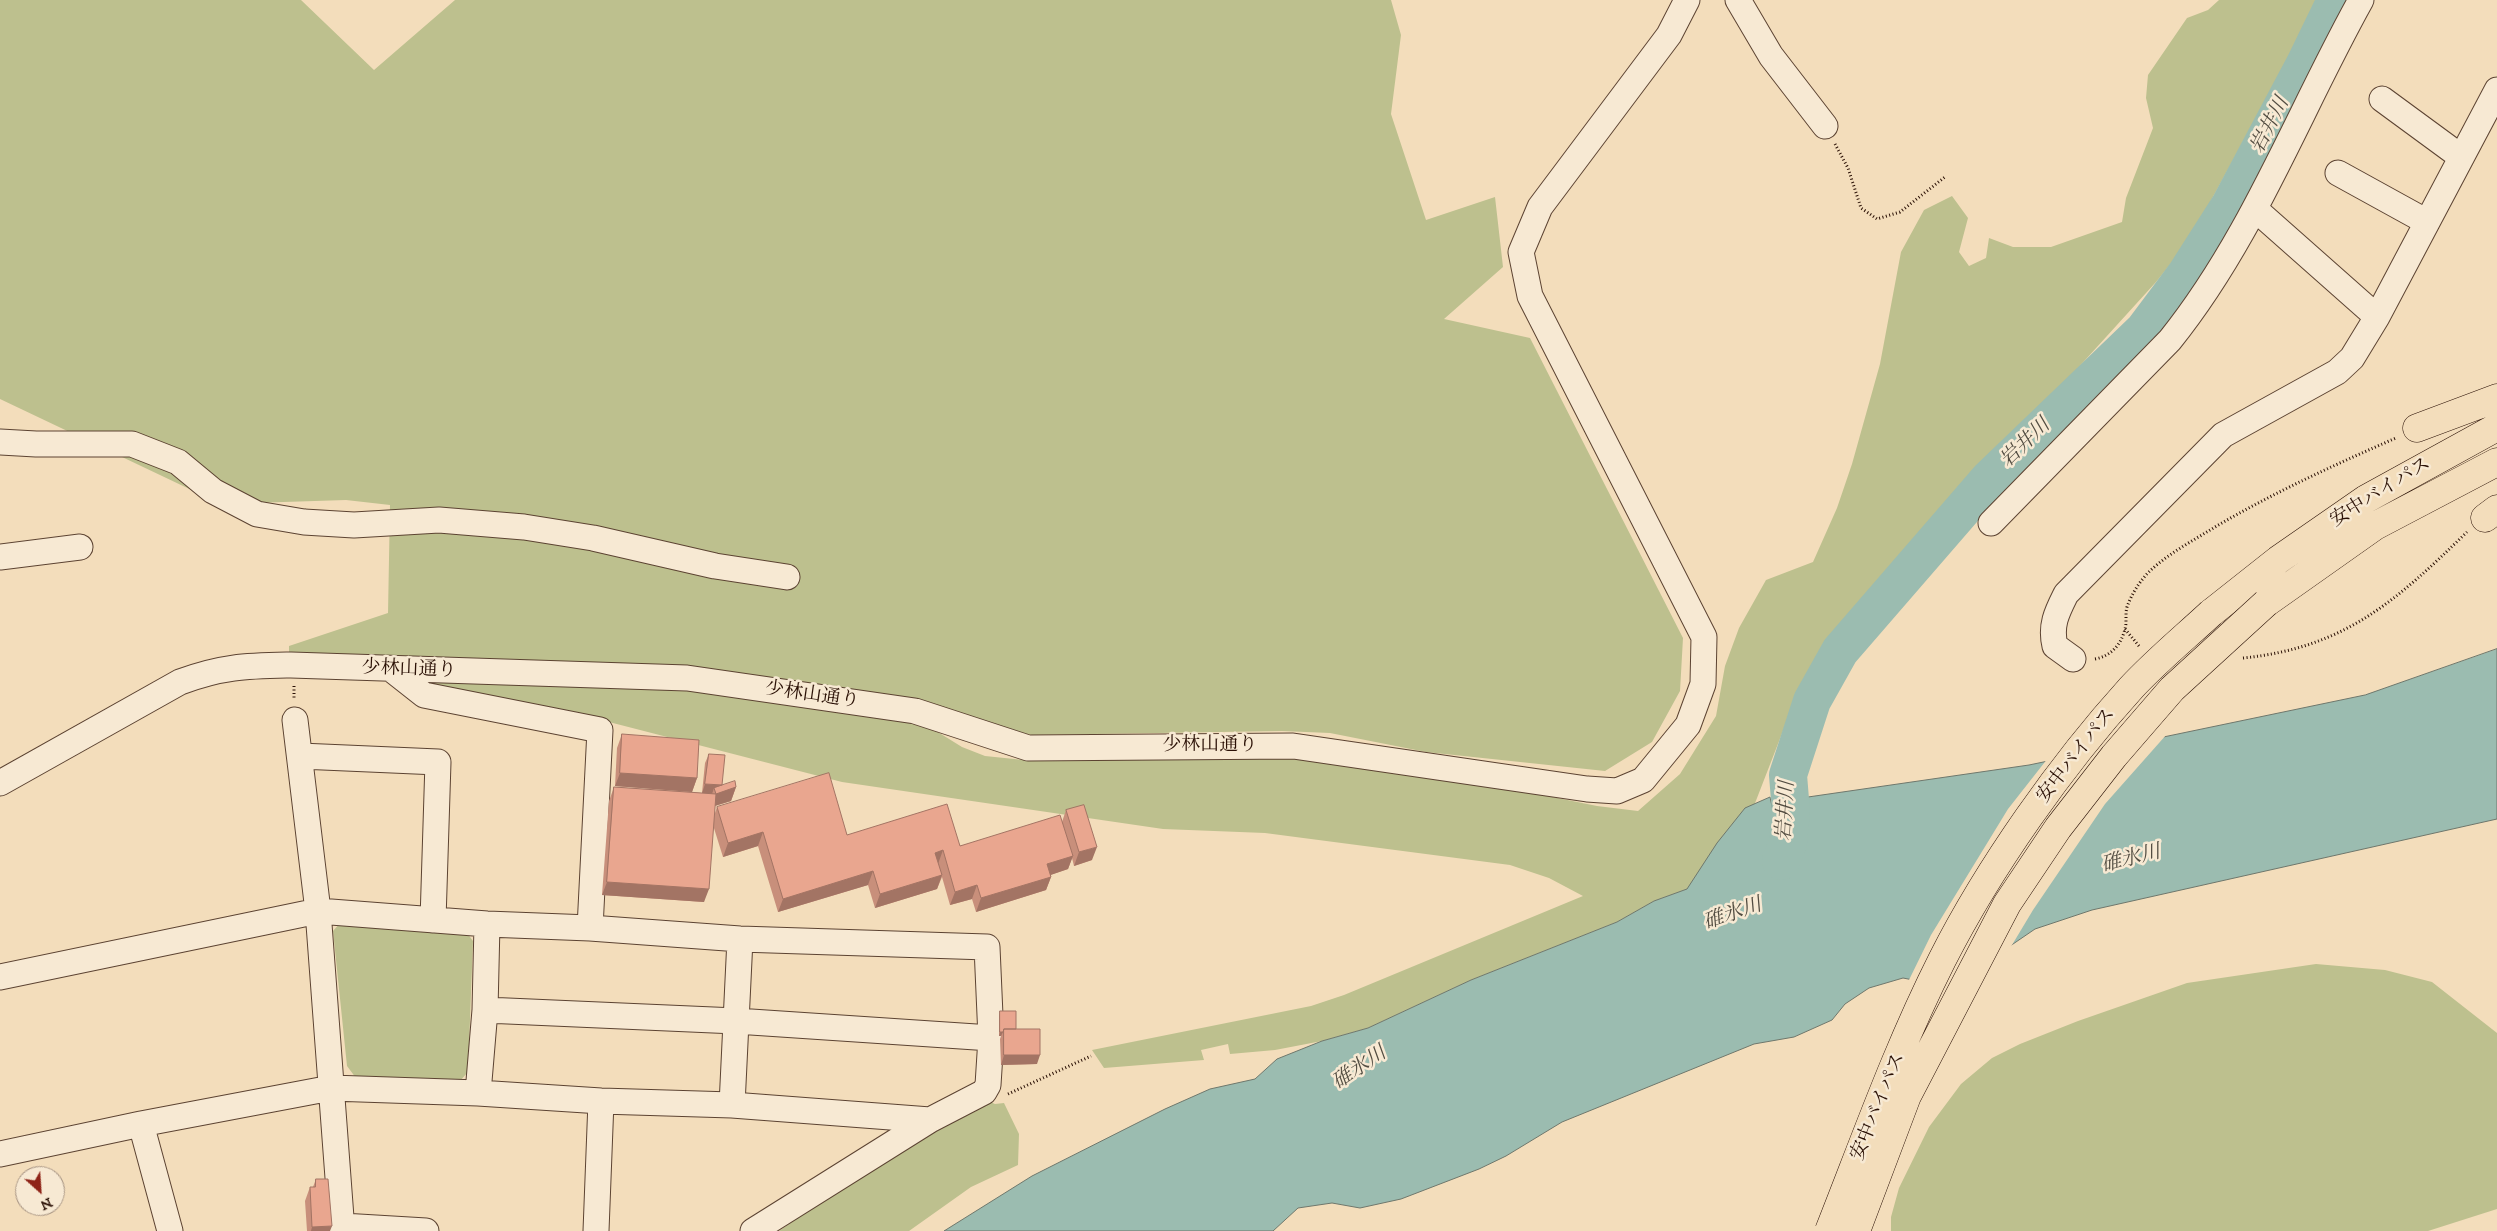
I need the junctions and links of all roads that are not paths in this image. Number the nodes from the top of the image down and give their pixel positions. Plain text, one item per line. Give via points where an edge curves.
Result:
1 (1687, 0) edge
2 (1738, 0) edge
3 (2362, 0) edge
4 (2497, 90) edge
5 (2382, 99) dead end
6 (1825, 126) road end
7 (2461, 157) junction
8 (2338, 173) dead end
9 (2255, 209) junction
10 (2427, 222) junction
11 (2377, 317) junction
12 (2497, 398) edge
13 (2497, 427) edge
14 (2417, 428) road end
15 (0, 442) edge
16 (2497, 462) edge
17 (1991, 523) dead end
18 (80, 547) dead end
19 (0, 557) edge
20 (787, 577) dead end
21 (2073, 659) road end
22 (391, 670) junction
23 (295, 720) dead end
24 (300, 756) junction
25 (0, 783) edge
26 (318, 911) junction
27 (433, 920) junction
28 (487, 924) junction
29 (590, 928) junction
30 (740, 939) junction
31 (0, 977) edge
32 (485, 1010) junction
33 (736, 1022) junction
34 (991, 1038) junction
35 (331, 1088) junction
36 (478, 1093) junction
37 (601, 1101) junction
38 (732, 1105) junction
39 (930, 1120) junction
40 (141, 1124) junction
41 (0, 1154) edge
42 (342, 1229) edge
43 (170, 1231) edge
44 (426, 1231) edge
45 (596, 1231) edge
46 (753, 1231) edge
47 (1829, 1231) edge
48 (1856, 1231) edge

1 - 22 street, 少林山通り via 1669,35 1540,207 1522,252 1530,296 1704,637 1703,684 1688,725 1643,780 1617,791 1587,789 1293,746 1028,748 915,711 687,678
2 - 6 street via 1771,56
3 - 9 street
4 - 7 street
5 - 7 street
7 - 10 street
8 - 10 street
9 - 11 street
9 - 17 street via 2192,312 2170,340
10 - 11 street
11 - 21 street via 2352,358 2337,372 2223,436 2066,594 2052,632 2055,646
12 - 14 highway
13 - 47 highway, 安中バイパス, bridge via 2366,498 2278,560 2211,612 2132,687 2086,742 2039,803 1987,882 1942,960 1886,1087
15 - 20 street via 132,444 178,462 213,491 257,514 304,522 354,525 439,520 524,527 593,538 715,566
16 - 48 highway, 安中バイパス, bridge via 2375,526 2266,603 2172,689 2114,756 2058,828 2007,904 1907,1096
18 - 19 street
22 - 25 street, 少林山通り via 291,665 236,666 208,672 180,682
22 - 29 street via 424,695 600,730
23 - 24 street
24 - 26 street
24 - 27 street via 438,762
26 - 27 street
26 - 31 street
26 - 35 street
27 - 28 street
28 - 29 street
28 - 32 street
29 - 30 street
30 - 33 street
30 - 34 street via 987,947
32 - 33 street
32 - 36 street
33 - 34 street
33 - 38 street
34 - 39 street via 988,1085 984,1092
35 - 36 street
35 - 40 street
35 - 42 street
36 - 37 street
37 - 38 street
37 - 45 street
38 - 39 street
39 - 46 street
40 - 41 street
40 - 43 street
42 - 44 street

